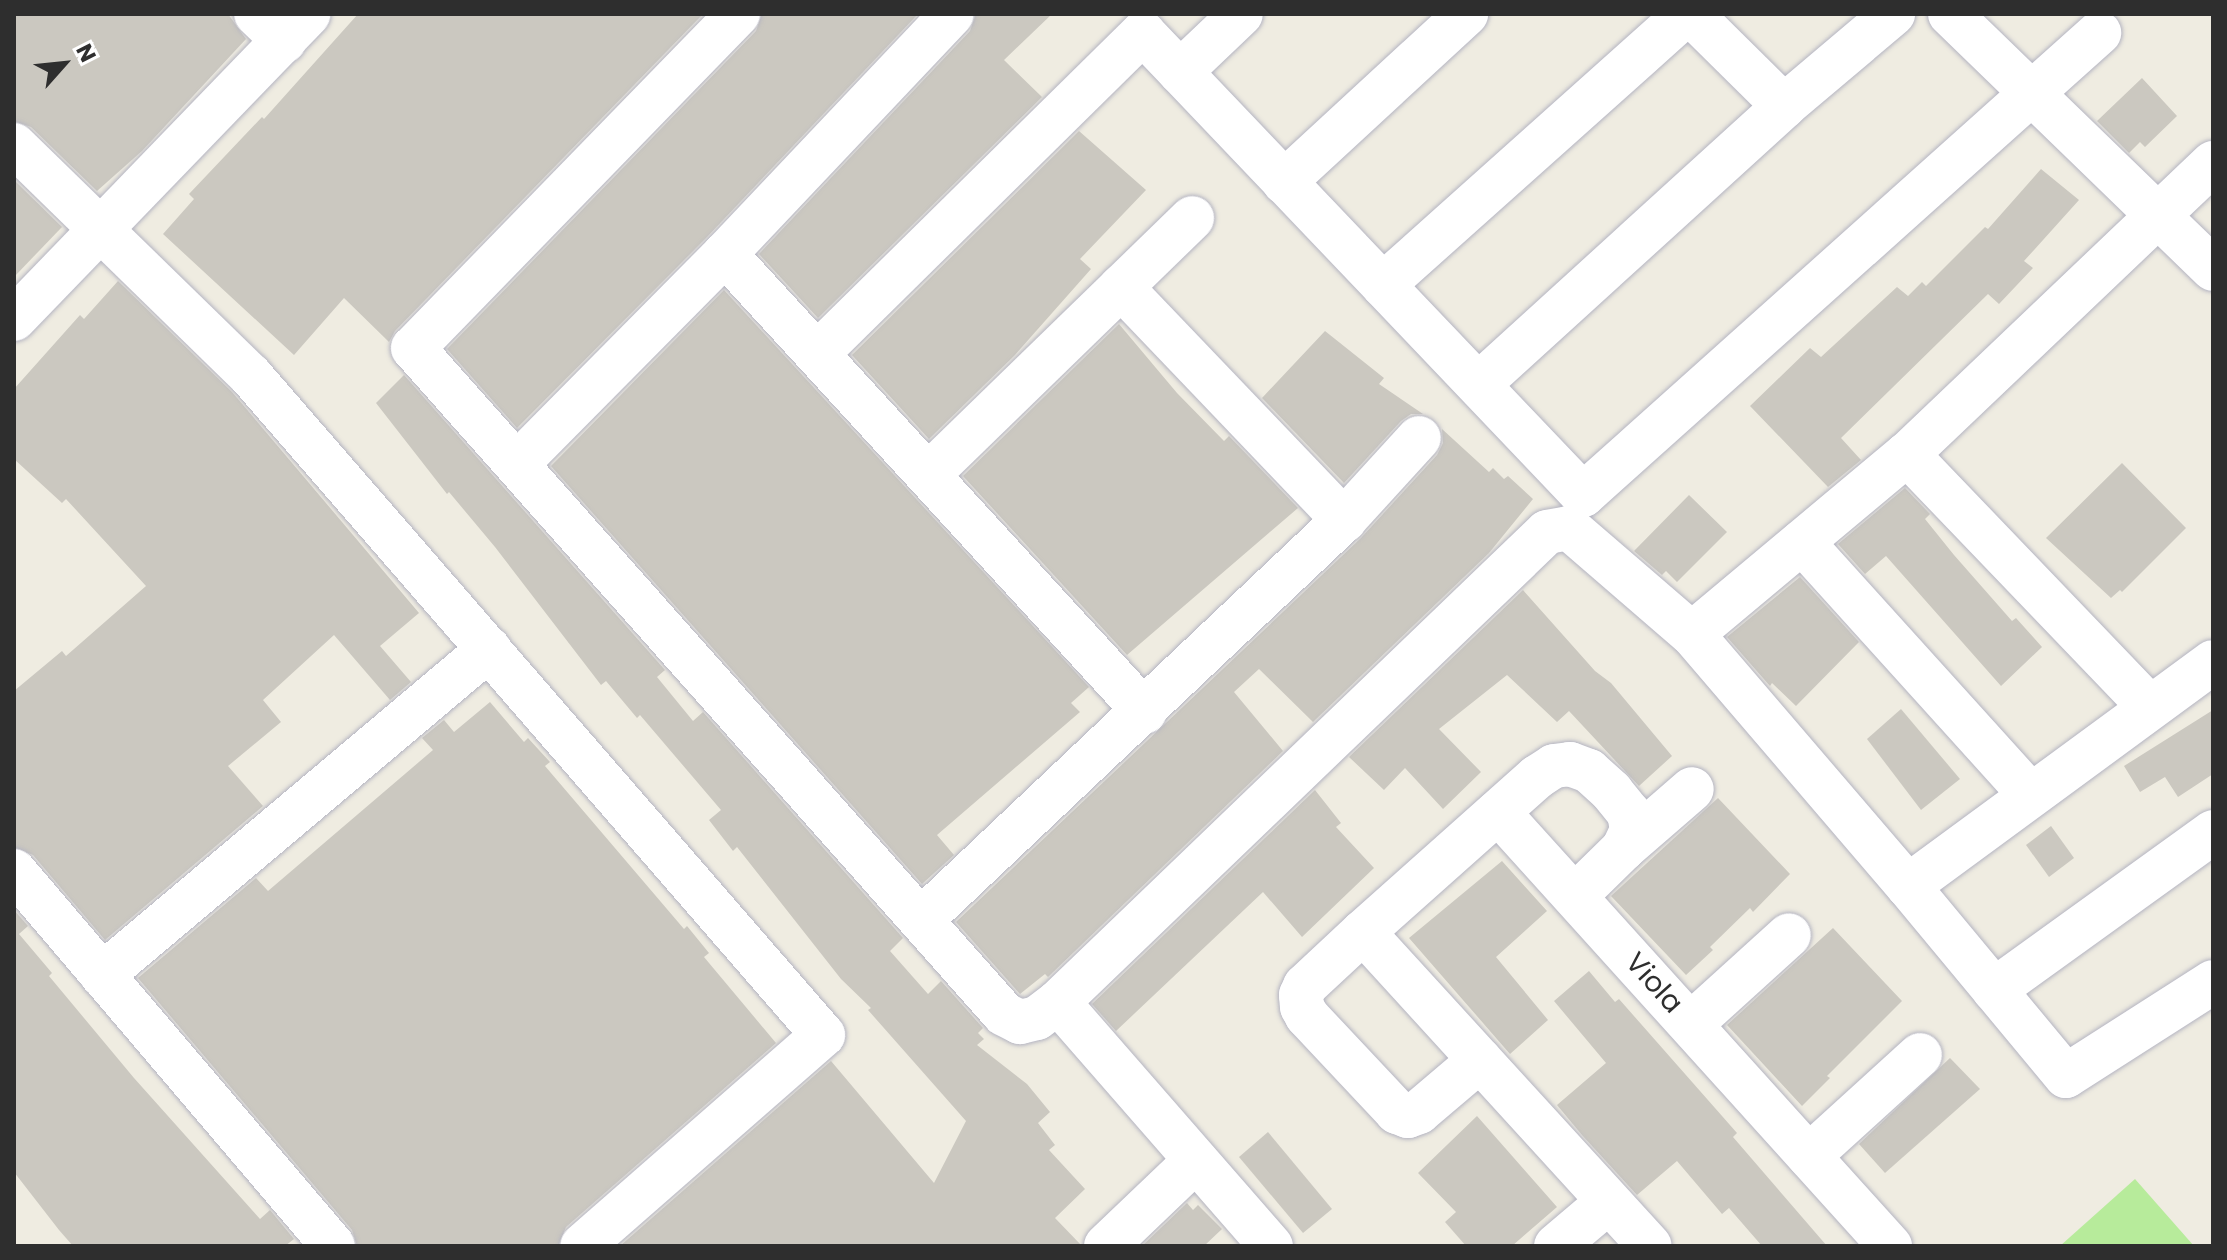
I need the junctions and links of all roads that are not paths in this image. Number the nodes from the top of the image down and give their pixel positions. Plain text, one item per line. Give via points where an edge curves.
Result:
1 (738, 14) edge
2 (952, 14) edge
3 (1241, 14) edge
4 (1466, 14) edge
5 (1688, 14) edge
6 (1893, 14) edge
7 (1950, 14) edge
8 (283, 23) edge
9 (2099, 33) dead end
10 (1180, 72) junction
11 (2032, 95) junction
12 (1784, 106) junction
13 (14, 145) edge
14 (2213, 163) edge
15 (1284, 182) junction
16 (2160, 217) junction
17 (1192, 218) dead end
18 (101, 229) junction
19 (725, 254) junction
20 (2213, 269) edge
21 (1383, 285) junction
22 (1121, 287) junction
23 (14, 319) edge
24 (819, 352) junction
25 (1479, 384) junction
26 (1419, 438) dead end
27 (1907, 454) junction
28 (517, 464) junction
29 (929, 474) junction
30 (1344, 520) junction
31 (1802, 542) junction
32 (1692, 634) junction
33 (489, 649) junction
34 (2213, 662) edge
35 (2149, 706) junction
36 (1145, 712) junction
37 (1692, 789) dead end
38 (2031, 795) junction
39 (1498, 812) junction
40 (2213, 832) edge
41 (1623, 849) junction
42 (14, 871) edge
43 (1908, 886) junction
44 (1576, 895) junction
45 (922, 919) junction
46 (1363, 932) junction
47 (1789, 935) dead end
48 (102, 975) junction
49 (2213, 982) edge
50 (1994, 990) junction
51 (1058, 1002) junction
52 (1691, 1024) junction
53 (1920, 1055) dead end
54 (1480, 1060) junction
55 (1809, 1156) junction
56 (1196, 1160) junction
57 (1608, 1202) junction
58 (333, 1246) edge
59 (582, 1246) edge
60 (1106, 1246) edge
61 (1271, 1246) edge
62 (1556, 1246) edge
63 (1650, 1246) edge
64 (1890, 1246) edge

1 - 28 street via 413,348
2 - 19 street
3 - 10 street
4 - 15 street
5 - 12 street
5 - 21 street
6 - 12 street
7 - 11 street
8 - 18 street
9 - 11 street
10 - 15 street
10 - 24 street via 1143,33
11 - 16 street
11 - 25 street via 1583,495
12 - 25 street
13 - 18 street
14 - 16 street
15 - 21 street
16 - 20 street
16 - 27 street
17 - 22 street
18 - 23 street
18 - 33 street via 250,375
19 - 24 street
19 - 28 street
21 - 25 street
22 - 29 street
22 - 30 street
24 - 29 street
26 - 30 street
27 - 31 street
27 - 35 street
28 - 45 street
29 - 36 street
30 - 36 street
31 - 32 street
31 - 38 street
32 - 43 street
32 - 51 street via 1569,528 1547,532
33 - 48 street
33 - 59 street via 823,1035
34 - 35 street
35 - 38 street
36 - 45 street
37 - 41 street
38 - 43 street
39 - 41 street via 1537,777 1554,766 1570,764 1589,771 1629,813 1632,830
39 - 44 street, Viola
39 - 46 street
40 - 50 street
41 - 44 street
42 - 48 street
43 - 50 street
44 - 52 street, Viola
45 - 51 street via 1004,1014 1020,1022 1037,1018
46 - 54 street
46 - 54 street via 1305,986 1302,1007 1307,1016 1397,1112 1408,1116
47 - 52 street
48 - 58 street
49 - 50 street via 2066,1076
51 - 56 street
52 - 55 street, Viola
53 - 55 street
54 - 57 street
55 - 64 street, Viola
56 - 60 street
56 - 61 street
57 - 62 street
57 - 63 street

